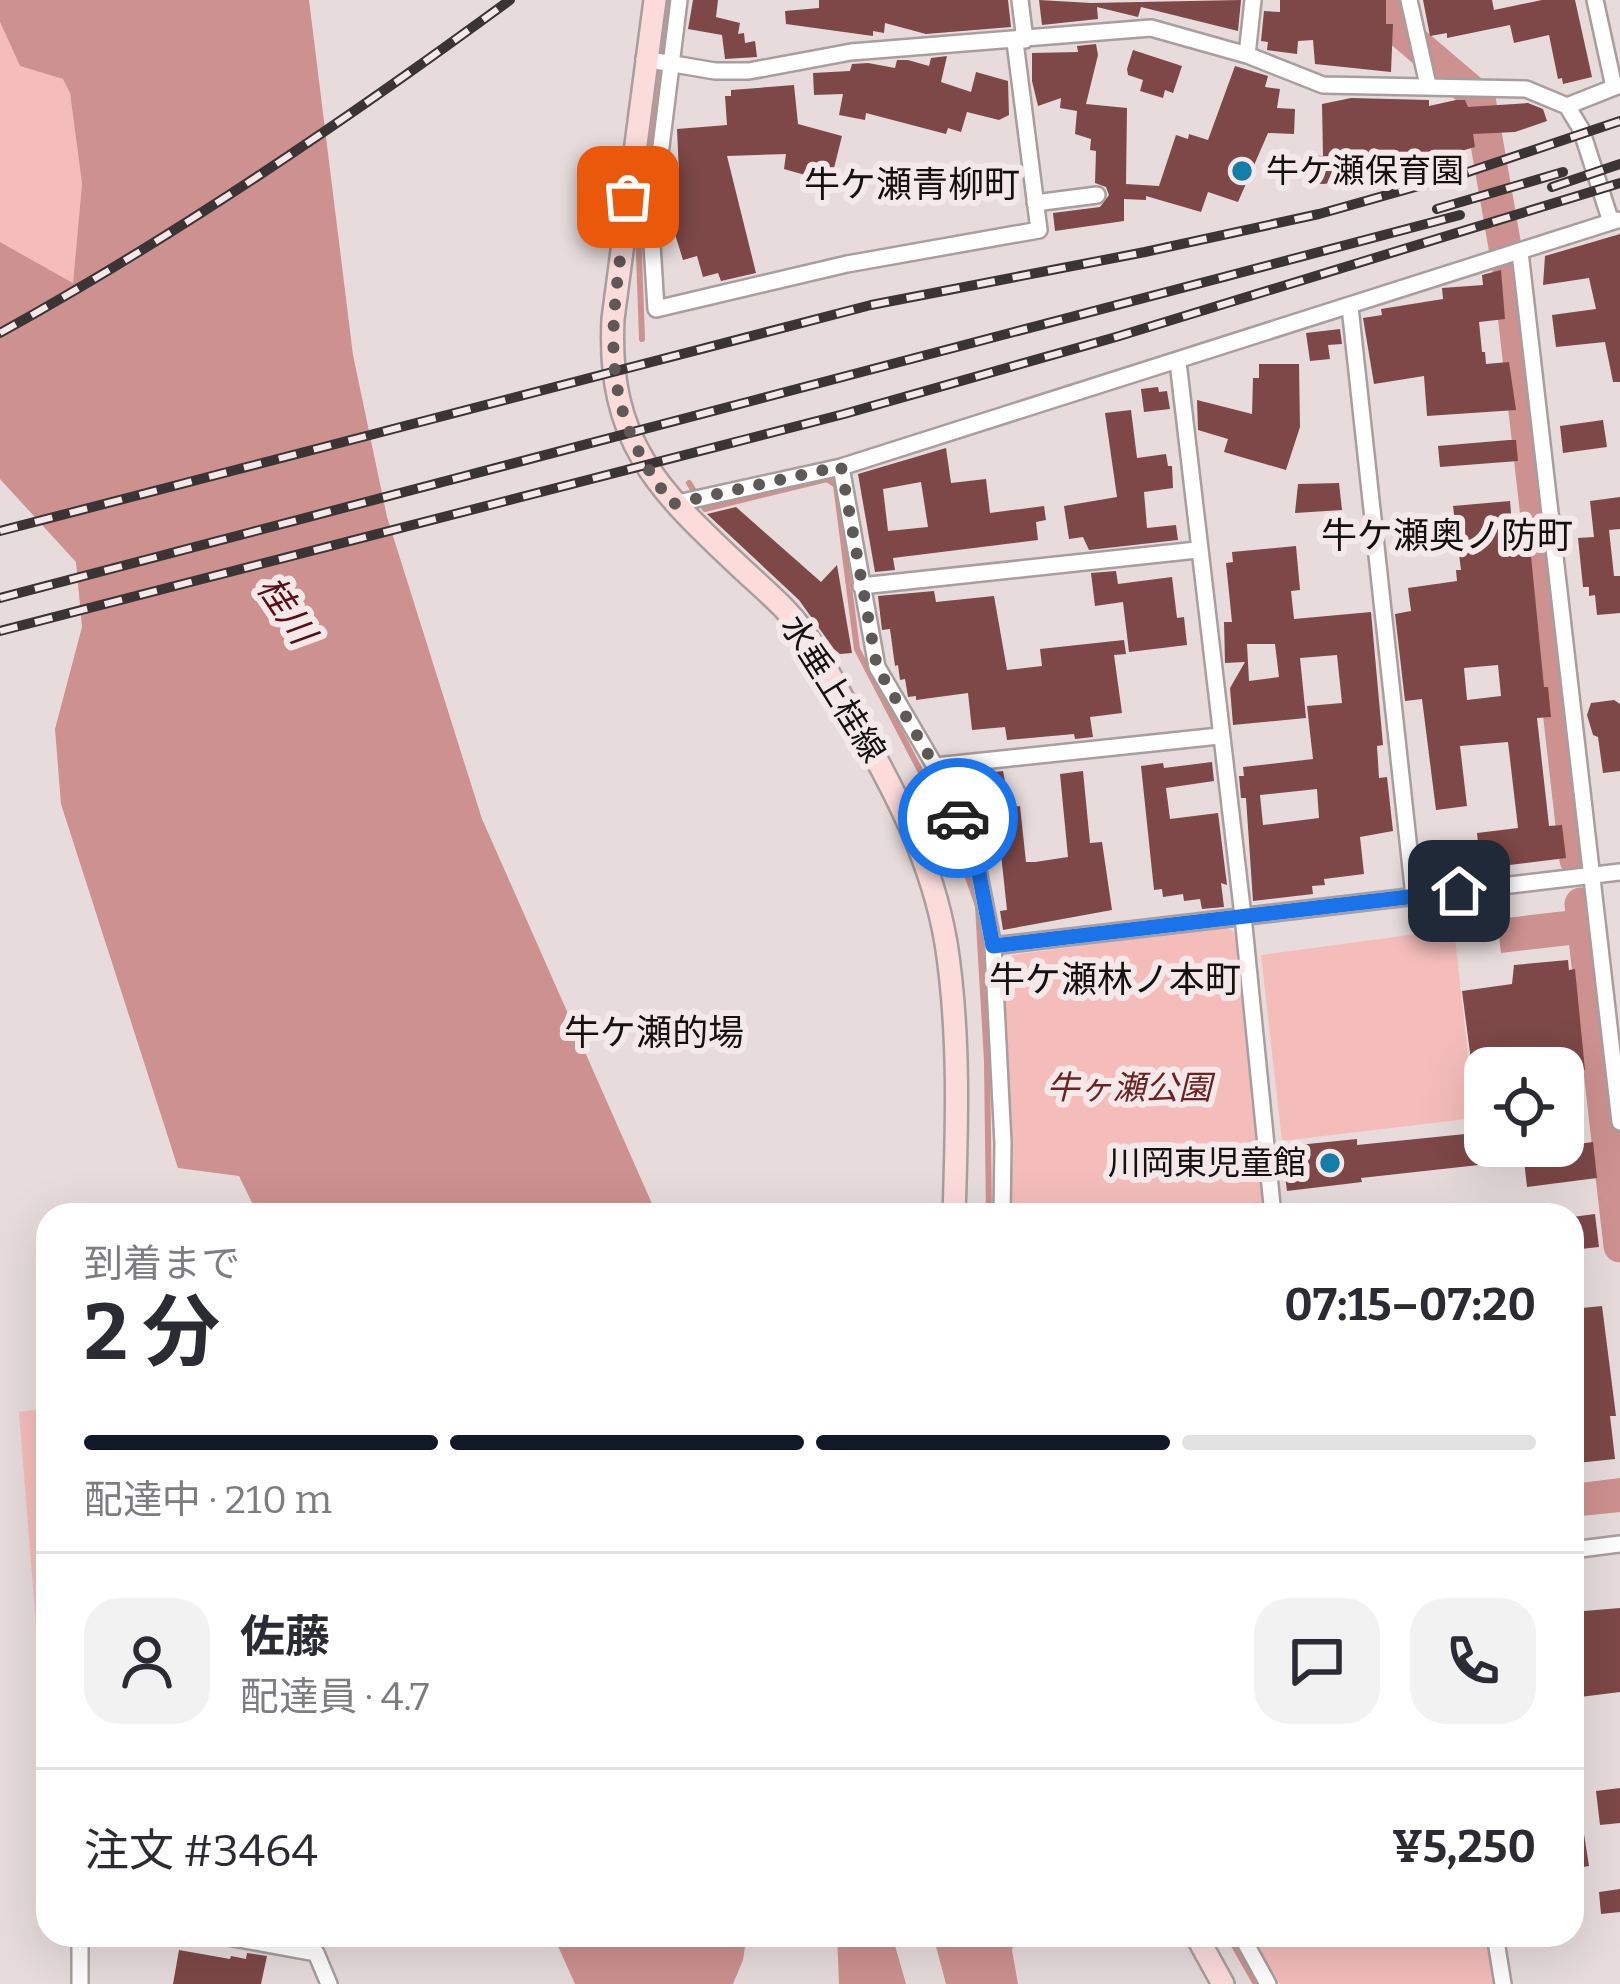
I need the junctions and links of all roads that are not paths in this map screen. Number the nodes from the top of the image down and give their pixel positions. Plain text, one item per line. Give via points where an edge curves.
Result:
1 (655, 0) edge
2 (679, 0) edge
3 (1020, 0) edge
4 (1252, 0) edge
5 (1409, 0) edge
6 (1595, 0) edge
7 (1020, 41) junction
8 (1247, 55) junction
9 (646, 59) junction
10 (669, 63) junction
11 (1428, 85) junction
12 (1617, 86) edge
13 (1567, 106) junction
14 (1097, 195) dead end
15 (1035, 203) junction
16 (1616, 220) edge
17 (1519, 252) junction
18 (1350, 307) junction
19 (1178, 362) junction
20 (841, 466) junction
21 (688, 501) junction
22 (1197, 550) junction
23 (861, 586) junction
24 (1219, 736) junction
25 (935, 766) junction
26 (1620, 872) edge
27 (1592, 875) junction
28 (1414, 896) junction
29 (1243, 916) junction
30 (993, 946) junction
31 (1620, 1122) edge
32 (954, 1203) edge
33 (1002, 1203) edge
34 (1272, 1203) edge
35 (1620, 1544) edge
36 (1584, 1548) edge
37 (80, 1947) edge
38 (283, 1947) edge
39 (1203, 1947) edge
40 (1248, 1947) edge
41 (1497, 1947) edge
42 (80, 1984) edge
43 (329, 1984) edge
44 (1223, 1984) edge
45 (1268, 1984) edge
46 (1503, 1984) edge

1 - 9 main road, 水垂上桂線
2 - 10 street
3 - 7 street
4 - 8 street
5 - 11 street
6 - 12 street
7 - 8 street via 1151,28
7 - 10 street via 850,52 749,71
7 - 15 street
8 - 11 street via 1323,85
9 - 10 street
9 - 21 main road, 水垂上桂線 via 611,360 626,424 650,476
10 - 15 street via 651,228 656,309 1039,230
11 - 13 street via 1526,89
12 - 13 street
13 - 16 street
14 - 15 street
16 - 17 street
17 - 18 street
17 - 27 street
18 - 19 street
18 - 28 street
19 - 20 street
19 - 22 street
20 - 21 street
20 - 23 street
21 - 32 main road, 水垂上桂線 via 804,633 918,841 946,945
22 - 23 street
22 - 24 street
23 - 25 street via 877,667
24 - 25 street
24 - 29 street
25 - 30 street via 979,874
26 - 27 street
27 - 28 street
27 - 31 street
28 - 29 street
29 - 30 street
29 - 34 street
30 - 33 street
35 - 36 street
37 - 42 street
38 - 43 street via 316,1953
39 - 44 main road
40 - 45 street
41 - 46 street

